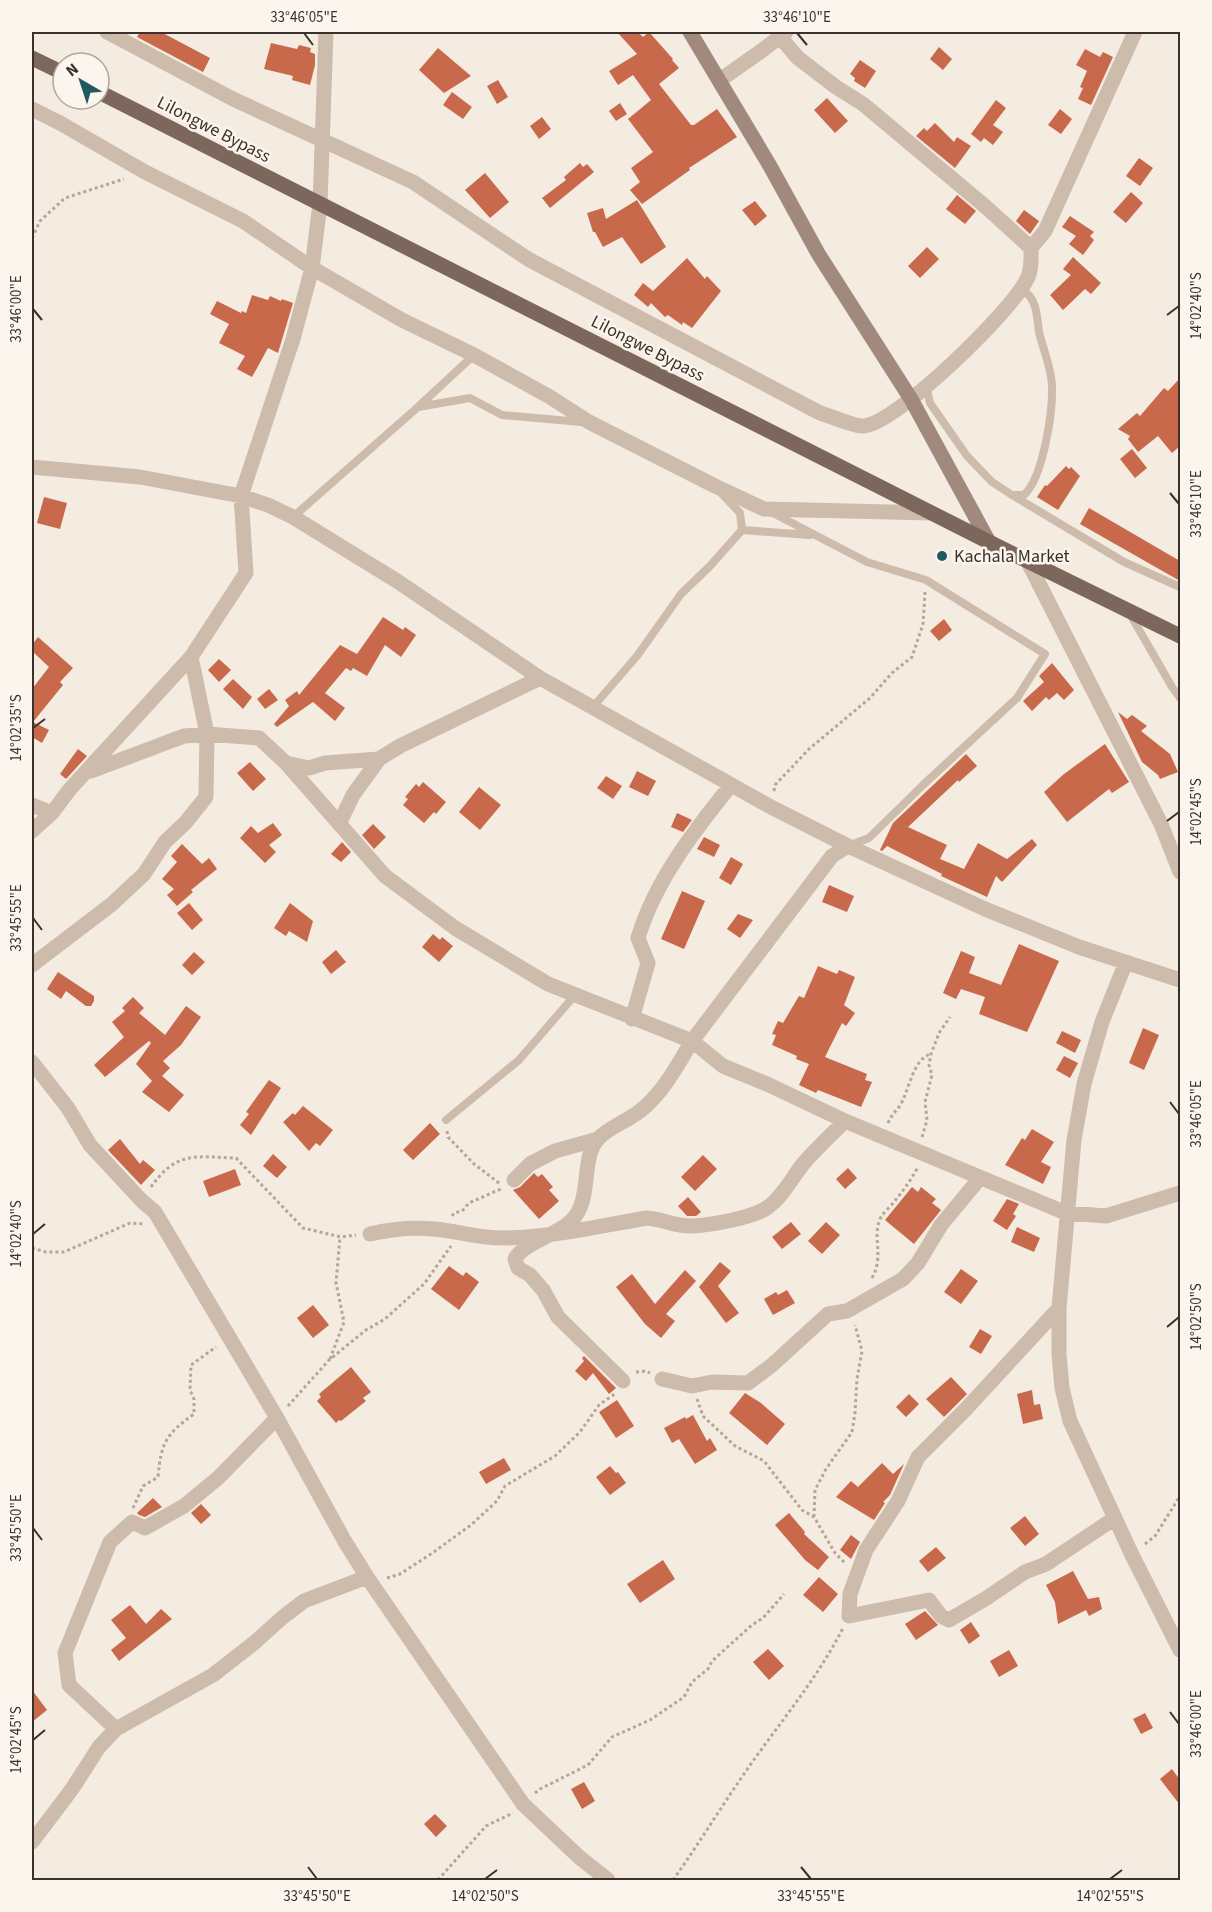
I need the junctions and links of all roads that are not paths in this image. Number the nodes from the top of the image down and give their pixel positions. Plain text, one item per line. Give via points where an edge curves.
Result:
1 (107, 32) edge
2 (326, 32) edge
3 (690, 32) edge
4 (1135, 32) edge
5 (783, 34) edge
6 (32, 58) edge
7 (51, 67) edge
8 (720, 80) junction
9 (111, 98) edge
10 (32, 109) edge
11 (323, 140) junction
12 (320, 204) junction
13 (1031, 248) junction
14 (312, 268) junction
15 (1015, 297) junction
16 (474, 355) junction
17 (926, 386) junction
18 (911, 399) junction
19 (418, 407) junction
20 (589, 422) junction
21 (32, 467) edge
22 (715, 486) junction
23 (1012, 495) junction
24 (241, 496) junction
25 (764, 508) junction
26 (931, 513) junction
27 (293, 517) junction
28 (742, 530) junction
29 (814, 535) junction
30 (989, 542) junction
31 (1027, 560) junction
32 (1180, 587) edge
33 (1128, 610) junction
34 (1180, 636) edge
35 (191, 657) junction
36 (540, 678) junction
37 (1180, 698) edge
38 (592, 708) junction
39 (207, 734) junction
40 (379, 759) junction
41 (286, 764) junction
42 (87, 773) junction
43 (731, 785) junction
44 (32, 805) edge
45 (52, 813) junction
46 (339, 824) junction
47 (32, 831) edge
48 (848, 846) junction
49 (1180, 872) edge
50 (1126, 962) junction
51 (32, 965) edge
52 (1180, 980) edge
53 (575, 995) junction
54 (632, 1019) junction
55 (692, 1041) junction
56 (34, 1069) edge
57 (446, 1120) road end
58 (844, 1120) junction
59 (598, 1139) junction
60 (980, 1178) junction
61 (514, 1180) dead end
62 (1180, 1193) edge
63 (1066, 1213) junction
64 (370, 1234) road end
65 (552, 1234) junction
66 (1059, 1308) junction
67 (662, 1379) road end
68 (623, 1381) road end
69 (277, 1418) junction
70 (1115, 1518) junction
71 (369, 1580) junction
72 (1180, 1650) edge
73 (116, 1729) junction
74 (32, 1842) edge
75 (608, 1881) edge

1 - 11 street via 233,99
2 - 11 street
3 - 8 street
4 - 13 street via 1046,231
5 - 8 street
5 - 13 street via 798,58 863,104
6 - 7 main road
8 - 18 street via 819,255
9 - 12 main road, Lilongwe Bypass
10 - 14 street via 243,221
11 - 12 street
11 - 18 street via 413,182 528,259 820,413 863,427 885,419
12 - 14 street
12 - 26 main road, Lilongwe Bypass
13 - 15 street via 1028,279
14 - 16 street via 402,320
14 - 24 street
15 - 17 street via 985,332
15 - 23 lane via 1023,291 1033,300 1052,395 1045,447 1032,488 1024,495
16 - 19 lane
16 - 20 street
17 - 18 street
17 - 23 lane via 930,403 967,456 992,482
18 - 30 street
19 - 20 lane via 470,398 502,415
19 - 27 lane
20 - 22 street
21 - 24 street via 140,477
22 - 25 street
22 - 28 lane via 740,513
23 - 32 lane via 1124,562
24 - 27 street
24 - 35 street via 246,573
25 - 26 street
25 - 29 lane
26 - 30 main road, Lilongwe Bypass
27 - 36 street via 397,581
28 - 29 lane
28 - 38 lane via 681,594 637,656
29 - 48 lane via 867,562 926,580 1045,654 1017,698 869,838
30 - 31 main road, Lilongwe Bypass
31 - 33 main road, Lilongwe Bypass
31 - 49 street via 1161,824
33 - 34 main road, Lilongwe Bypass
33 - 37 lane
35 - 39 street
35 - 42 street
36 - 38 street
36 - 40 street
38 - 43 street
39 - 41 street via 259,738
39 - 42 street via 184,736
39 - 51 street via 206,797 165,842 144,874 112,904
40 - 41 street via 309,768
40 - 46 street via 353,795
41 - 46 street
42 - 45 street
43 - 48 street
43 - 54 street via 691,837 644,917 638,938 648,963
44 - 45 street
45 - 47 street
46 - 53 street via 385,876 455,928 548,984
48 - 50 street via 985,909
48 - 55 street via 832,856
50 - 52 street
50 - 63 street via 1102,1022 1084,1084
53 - 54 street
53 - 57 lane via 519,1060
54 - 55 street
55 - 58 street via 723,1066
55 - 59 street via 650,1103
56 - 69 street via 68,1108 90,1145 155,1212
58 - 60 street
58 - 65 street via 777,1200 754,1215 691,1227 647,1218
59 - 61 street via 555,1151 530,1164
59 - 65 street via 592,1149 582,1206 573,1220
60 - 63 street
60 - 67 street via 903,1279 847,1311 828,1314 748,1383 692,1386
62 - 63 street via 1106,1216
63 - 66 street
64 - 65 street via 389,1229 433,1229 505,1239
65 - 68 street via 519,1252 515,1259 518,1268 543,1290 558,1317
66 - 70 street via 1062,1388 1070,1421
66 - 70 street via 918,1457 898,1501 866,1550 850,1594 849,1616 929,1600 949,1620 1025,1572 1046,1564
69 - 71 street
69 - 73 street via 218,1478 184,1506 145,1528 132,1522 110,1542 65,1653 69,1685
70 - 72 street
71 - 73 street via 304,1601 213,1675
71 - 75 street via 524,1804
73 - 74 street

